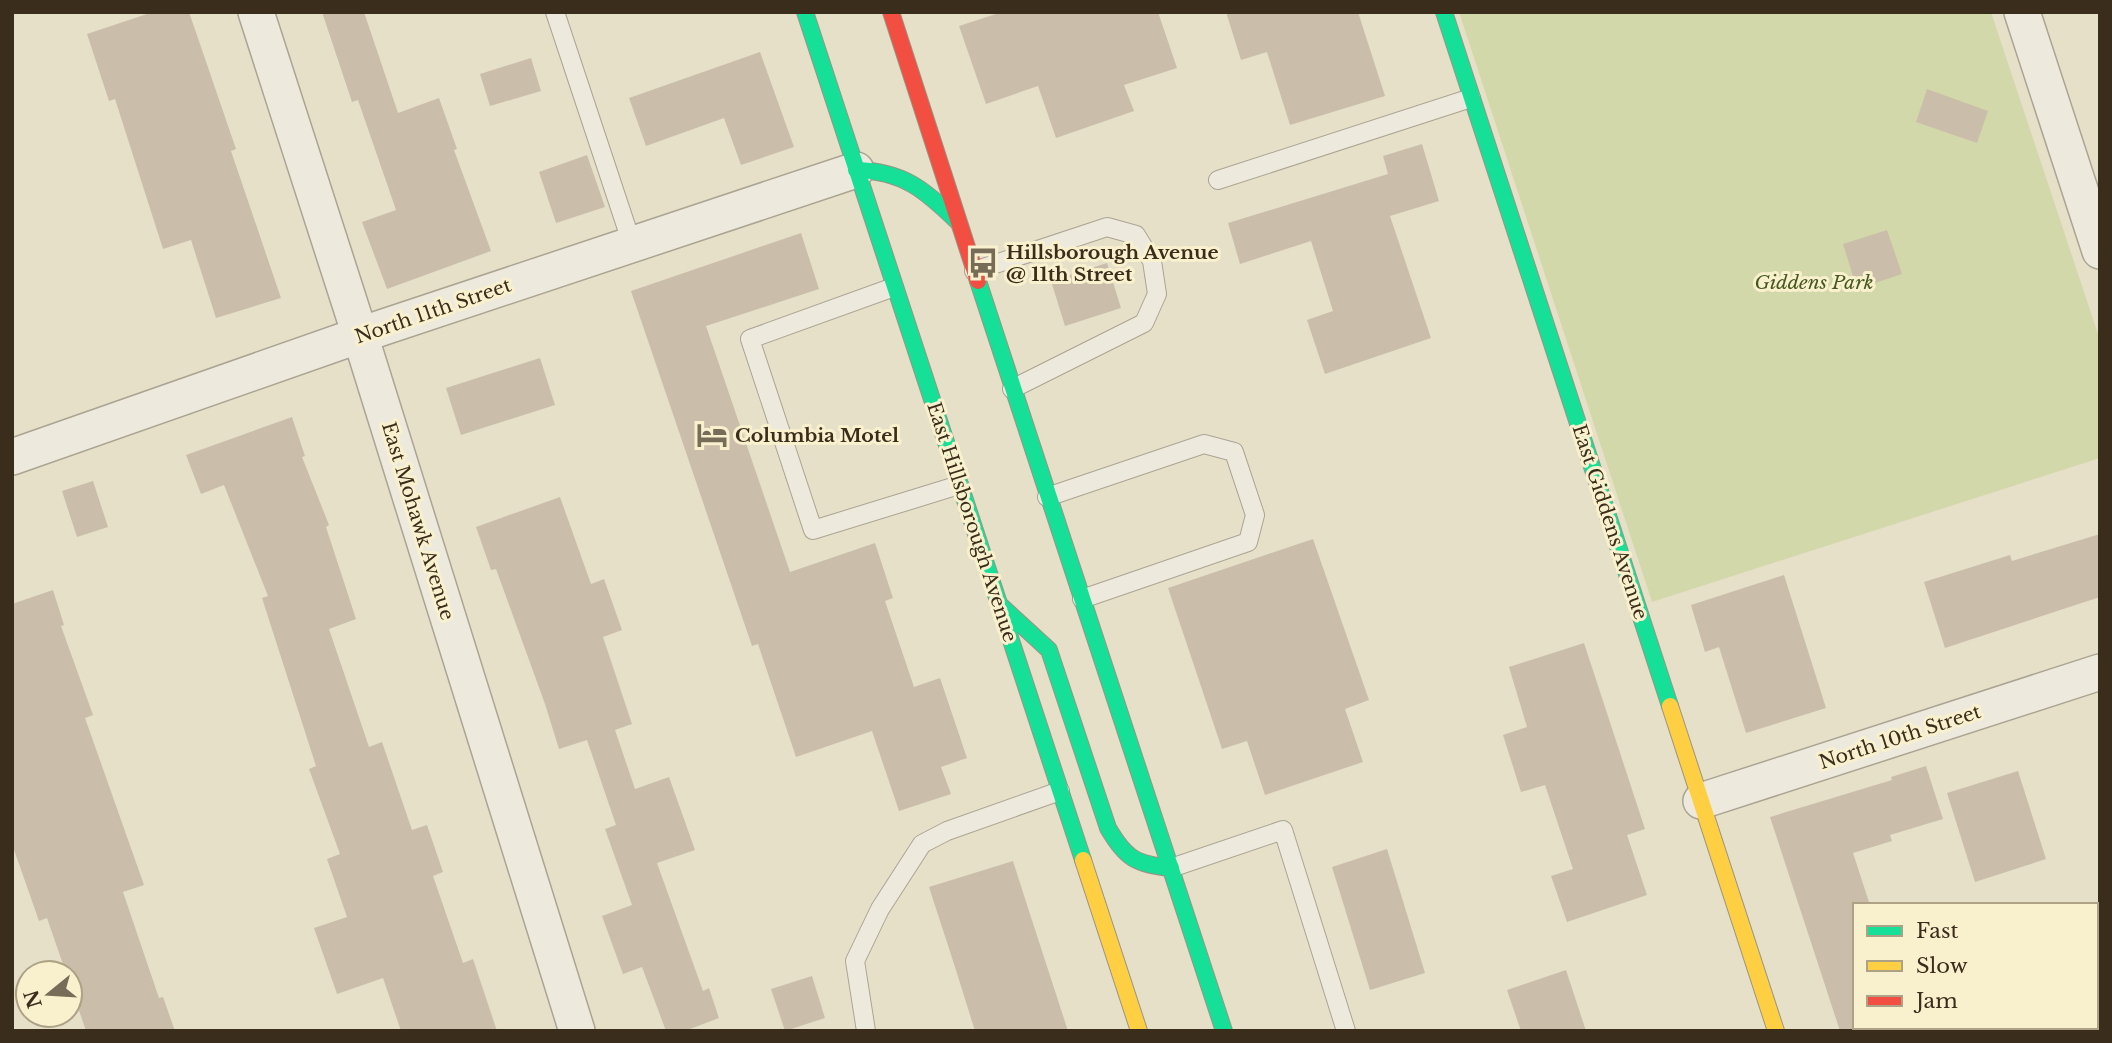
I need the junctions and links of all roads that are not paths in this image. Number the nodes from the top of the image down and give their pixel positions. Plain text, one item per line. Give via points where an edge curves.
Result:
1 (256, 12) edge
2 (555, 12) edge
3 (805, 12) edge
4 (891, 12) edge
5 (1444, 12) edge
6 (2022, 12) edge
7 (1471, 97) junction
8 (856, 170) junction
9 (1218, 180) dead end
10 (958, 223) junction
11 (632, 244) junction
12 (2100, 251) edge
13 (974, 271) junction
14 (894, 287) junction
15 (360, 335) junction
16 (1012, 389) junction
17 (12, 457) edge
18 (960, 485) junction
19 (1047, 497) junction
20 (1082, 599) junction
21 (999, 605) junction
22 (2100, 672) edge
23 (1060, 791) junction
24 (1701, 801) junction
25 (1171, 868) junction
26 (577, 1031) edge
27 (866, 1031) edge
28 (1139, 1031) edge
29 (1224, 1031) edge
30 (1346, 1031) edge
31 (1776, 1031) edge

1 - 15 street, East Mohawk Avenue
2 - 11 lane
3 - 8 main road, East Hillsborough Avenue
4 - 10 main road
5 - 7 main road, East Giddens Avenue
6 - 12 street
7 - 9 lane
7 - 24 main road, East Giddens Avenue
8 - 10 main road via 876,169 908,180
8 - 11 street, North 11th Street
8 - 14 main road, East Hillsborough Avenue
10 - 13 main road
11 - 15 street, North 11th Street
13 - 16 main road
13 - 16 lane via 1107,226 1136,235 1152,261 1157,294 1144,323
14 - 18 main road, East Hillsborough Avenue
14 - 18 lane via 750,340 813,530
15 - 17 street, North 11th Street
15 - 26 street, East Mohawk Avenue
16 - 19 main road
18 - 21 main road, East Hillsborough Avenue
19 - 20 main road
19 - 20 lane via 1204,444 1234,452 1255,515 1248,542
20 - 25 main road
21 - 23 main road, East Hillsborough Avenue
21 - 25 main road via 1049,650 1108,828 1121,852 1141,865
22 - 24 street, North 10th Street
23 - 27 lane via 922,844 880,909 855,961
23 - 28 main road, East Hillsborough Avenue
24 - 31 main road, East Giddens Avenue
25 - 29 main road
25 - 30 lane via 1283,830

